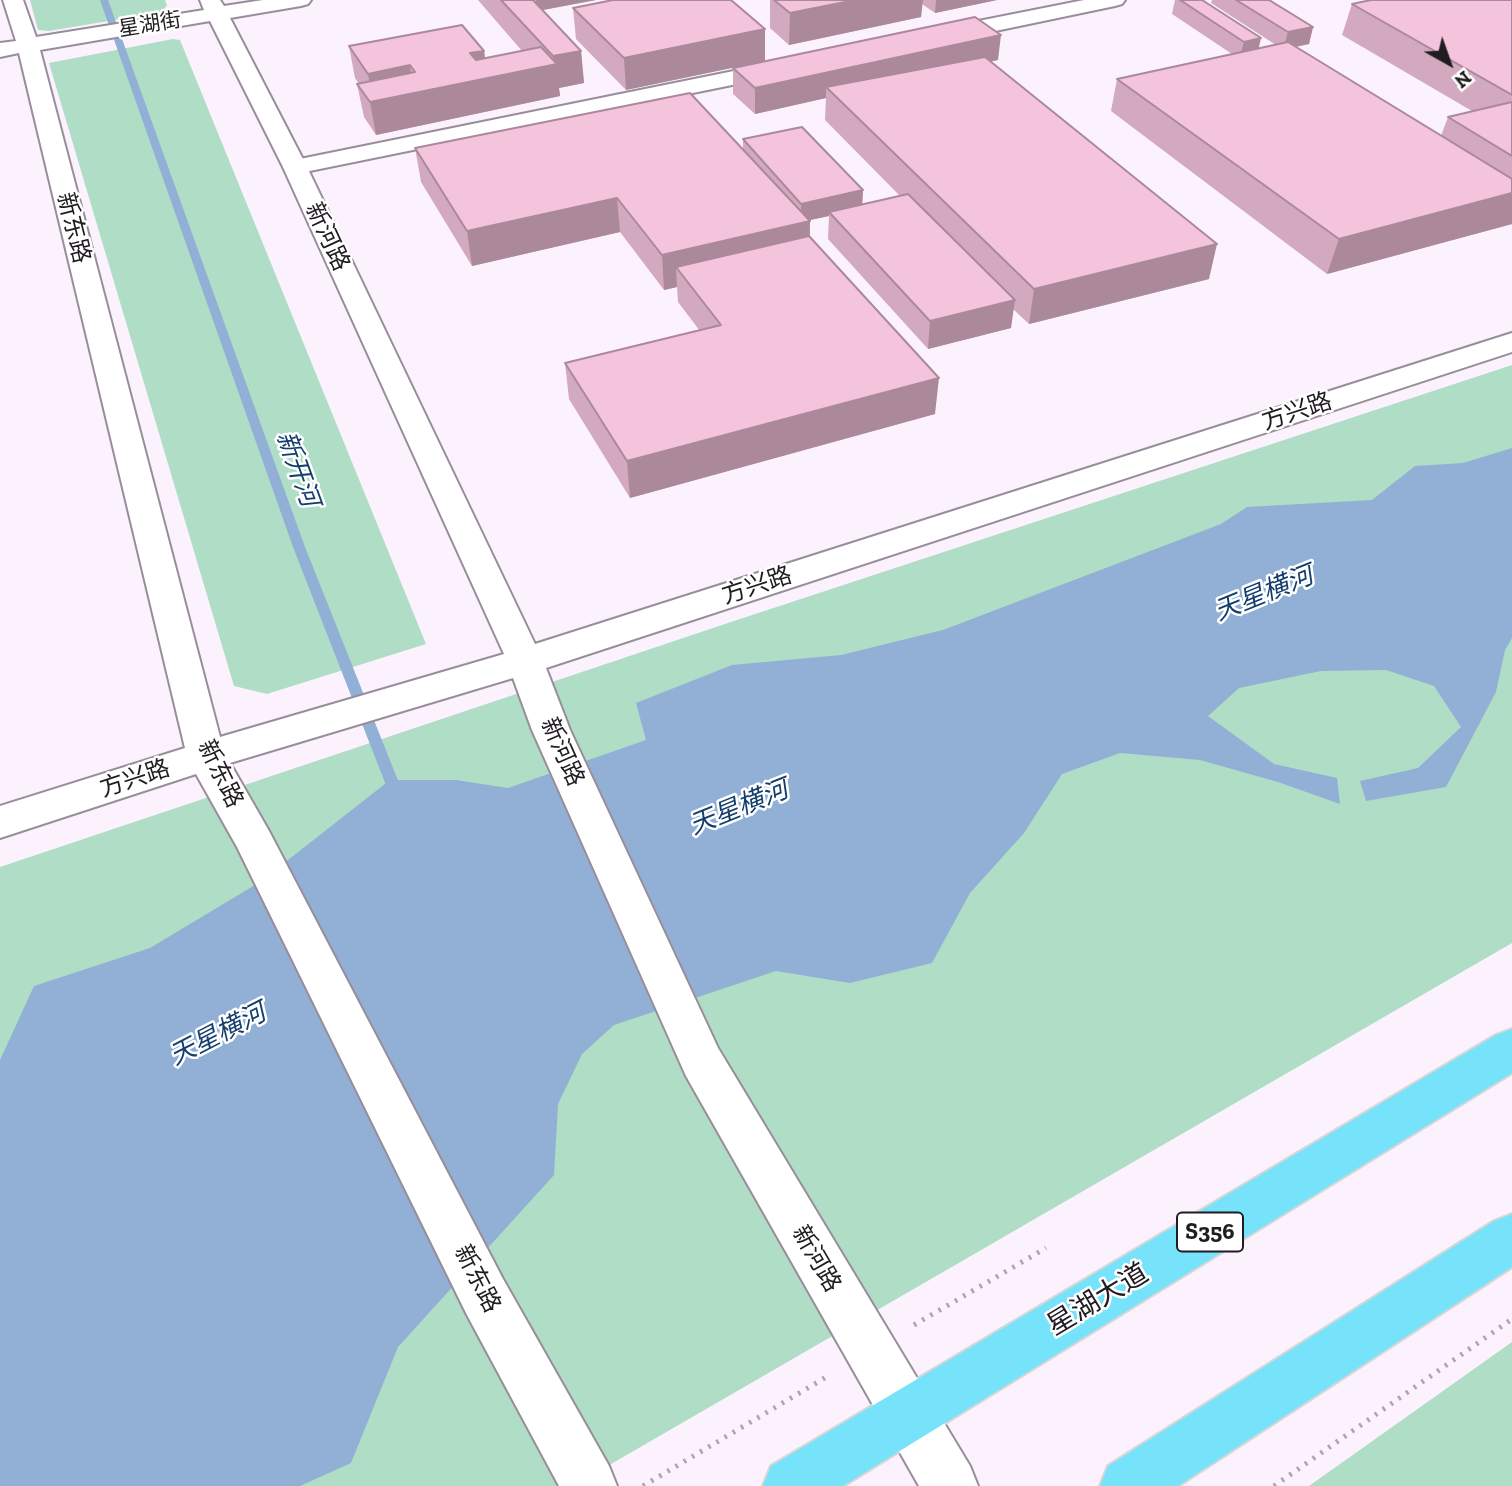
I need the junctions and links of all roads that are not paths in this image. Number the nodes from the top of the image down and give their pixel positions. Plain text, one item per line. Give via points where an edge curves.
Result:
1 (13, 0) edge
2 (301, 0) edge
3 (1115, 0) edge
4 (214, 7) edge
5 (910, 42) edge
6 (14, 47) edge
7 (801, 64) edge
8 (295, 167) junction
9 (1512, 342) edge
10 (525, 661) junction
11 (206, 756) junction
12 (0, 822) edge
13 (1512, 1049) edge
14 (1512, 1238) edge
15 (907, 1415) junction
16 (589, 1486) edge
17 (792, 1486) edge
18 (950, 1486) edge
19 (1128, 1486) edge

1 - 6 street, 新东路
2 - 4 street, 星湖街
3 - 5 street
4 - 6 street, 星湖街 via 153,25
4 - 8 street, 新河路
6 - 11 street, 新东路
7 - 8 street
8 - 10 street, 新河路
9 - 10 street, 方兴路
10 - 11 street, 方兴路
10 - 15 street, 新河路 via 551,730 702,1062
11 - 12 street, 方兴路
11 - 16 street, 新东路 via 255,842 485,1297
13 - 15 main road, 星湖大道 / S356
14 - 19 main road
15 - 17 main road, 星湖大道 / S356
15 - 18 street, 新河路

